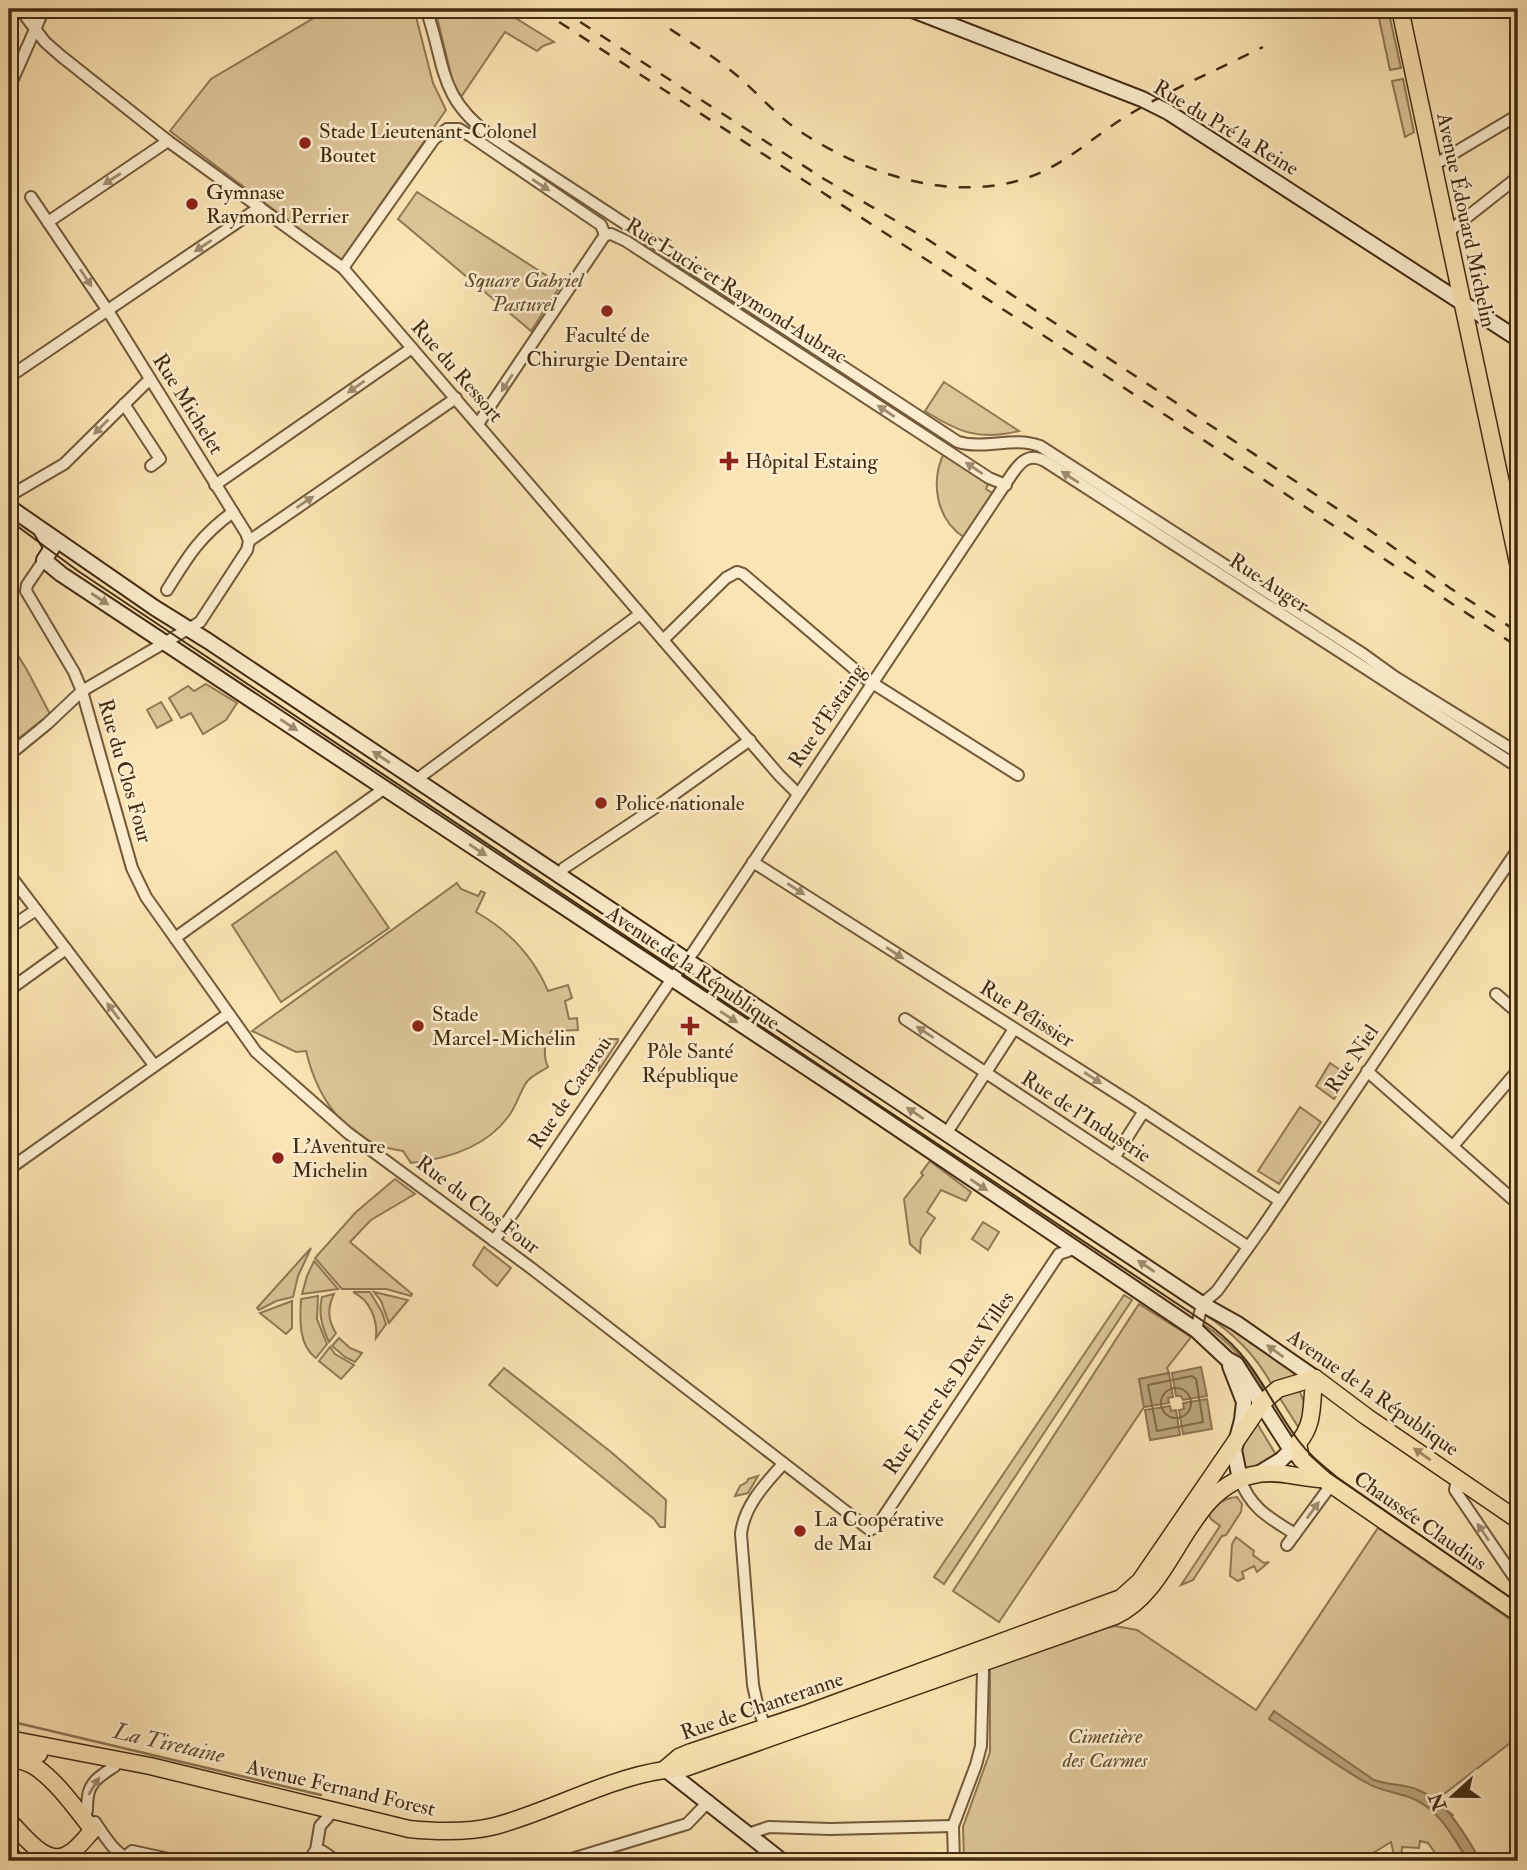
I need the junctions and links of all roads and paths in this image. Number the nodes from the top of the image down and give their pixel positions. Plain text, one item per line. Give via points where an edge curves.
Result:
1 (20, 9) edge
2 (44, 9) edge
3 (426, 9) edge
4 (910, 9) edge
5 (1400, 9) edge
6 (36, 29) junction
7 (10, 84) edge
8 (1518, 115) edge
9 (168, 141) junction
10 (1434, 165) junction
11 (1518, 177) edge
12 (31, 197) dead end
13 (260, 207) junction
14 (48, 222) junction
15 (1448, 232) junction
16 (605, 235) junction
17 (343, 268) junction
18 (1463, 303) junction
19 (108, 311) junction
20 (1518, 339) edge
21 (412, 348) junction
22 (9, 377) edge
23 (150, 379) junction
24 (456, 398) junction
25 (124, 404) junction
26 (478, 424) junction
27 (151, 466) dead end
28 (215, 485) junction
29 (1006, 485) junction
30 (9, 496) edge
31 (9, 507) edge
32 (233, 512) junction
33 (41, 530) junction
34 (249, 541) junction
35 (74, 551) junction
36 (47, 555) junction
37 (1518, 563) edge
38 (167, 590) dead end
39 (640, 614) junction
40 (188, 630) junction
41 (663, 640) junction
42 (167, 642) junction
43 (873, 683) junction
44 (82, 691) junction
45 (750, 740) junction
46 (1518, 753) edge
47 (9, 754) edge
48 (1518, 767) edge
49 (1018, 775) dead end
50 (416, 780) junction
51 (385, 788) junction
52 (798, 794) junction
53 (1518, 849) edge
54 (753, 862) junction
55 (9, 874) edge
56 (560, 876) junction
57 (36, 911) junction
58 (9, 928) edge
59 (175, 938) junction
60 (66, 949) junction
61 (679, 969) junction
62 (9, 990) edge
63 (1496, 994) dead end
64 (1518, 1013) edge
65 (228, 1014) junction
66 (905, 1019) dead end
67 (1014, 1029) junction
68 (155, 1065) junction
69 (1518, 1070) edge
70 (1367, 1071) junction
71 (985, 1073) junction
72 (1144, 1111) junction
73 (946, 1133) junction
74 (1453, 1146) junction
75 (1114, 1158) junction
76 (9, 1169) edge
77 (1516, 1198) edge
78 (1280, 1200) junction
79 (1056, 1236) junction
80 (494, 1241) junction
81 (1247, 1246) junction
82 (1074, 1249) junction
83 (1059, 1254) junction
84 (1217, 1291) junction
85 (1202, 1304) junction
86 (1219, 1314) junction
87 (1196, 1330) junction
88 (1227, 1359) junction
89 (1315, 1378) junction
90 (1262, 1403) junction
91 (1236, 1439) junction
92 (1297, 1451) junction
93 (783, 1464) junction
94 (1258, 1474) junction
95 (1457, 1478) junction
96 (1240, 1479) junction
97 (1327, 1482) junction
98 (1518, 1520) edge
99 (870, 1530) joint
100 (1295, 1534) junction
101 (1287, 1545) dead end
102 (1518, 1583) edge
103 (1518, 1614) edge
104 (978, 1657) junction
105 (765, 1727) junction
106 (781, 1735) junction
107 (9, 1743) edge
108 (753, 1743) junction
109 (27, 1752) junction
110 (114, 1766) junction
111 (661, 1770) junction
112 (709, 1801) junction
113 (328, 1817) junction
114 (9, 1821) edge
115 (91, 1824) junction
116 (953, 1826) junction
117 (9, 1827) edge
118 (748, 1834) junction
119 (316, 1850) junction
120 (601, 1850) junction
121 (127, 1860) edge
122 (34, 1861) edge
123 (178, 1861) edge
124 (308, 1861) edge
125 (337, 1861) edge
126 (565, 1861) edge
127 (604, 1861) edge
128 (782, 1861) edge
129 (954, 1861) edge

1 - 6 street, Rue du Ressort
2 - 6 street
3 - 46 street via 448,90 476,125 958,442 1023,441 1040,446
4 - 18 main road, Rue du Pré la Reine via 1142,99
5 - 10 main road, Avenue Édouard Michelin
6 - 7 street
6 - 9 street, Rue du Ressort via 45,43
8 - 10 street
9 - 13 street, Rue du Ressort
9 -> 14 street
10 - 15 main road, Avenue Édouard Michelin
11 - 15 street
12 - 14 street, Rue Michelet
13 - 17 street, Rue du Ressort
13 -> 19 street
14 -> 19 street, Rue Michelet
15 - 18 main road, Avenue Édouard Michelin
17 -> 16 street, Rue Lucie et Raymond Aubrac via 447,129 459,129 601,225
16 -> 26 street
29 -> 16 street, Rue Lucie et Raymond Aubrac via 626,241 611,233
17 - 21 street, Rue du Ressort
18 - 20 main road, Rue du Pré la Reine
18 - 37 main road, Avenue Édouard Michelin
19 - 22 street
19 - 23 street, Rue Michelet
21 - 24 street, Rue du Ressort
21 -> 28 street
23 - 25 street
23 - 28 street, Rue Michelet
24 - 26 street, Rue du Ressort
34 -> 24 street
25 - 27 street via 160,459
25 -> 30 street via 64,464
26 - 39 street, Rue du Ressort
28 - 32 street, Rue Michelet
29 - 43 street, Rue d'Estaing
48 -> 29 street, Rue Auger via 1045,461 1026,459
31 - 33 main road, Avenue de la République
32 - 34 street, Rue Michelet
32 - 38 street via 208,530
33 - 35 main road, Avenue de la République
33 - 36 main road via 52,548
34 - 40 street via 211,607
35 - 36 street
35 - 40 main road, Avenue de la République
36 -> 42 main road, Avenue de la République via 61,573
36 - 44 street, Rue du Clos Four via 26,591
39 - 41 street, Rue du Ressort
39 - 50 street
40 - 42 street
50 -> 40 main road, Avenue de la République
41 - 43 street via 726,578 743,573
41 - 45 street, Rue du Ressort
42 - 44 street
42 -> 51 main road, Avenue de la République
43 - 49 street
43 - 52 street, Rue d'Estaing
44 - 47 street
44 - 59 street, Rue du Clos Four via 132,868
45 - 52 street, Rue du Ressort
45 - 56 street via 564,868
50 - 56 main road, Avenue de la République
51 - 59 street
51 -> 61 main road, Avenue de la République
52 - 54 street, Rue d'Estaing
53 - 70 street, Rue Niel
54 - 61 street, Rue d'Estaing
54 -> 67 street, Rue Pélissier
55 - 57 street
56 - 61 main road, Avenue de la République
57 - 58 street
57 - 60 street
59 - 65 street, Rue du Clos Four
60 - 62 street
68 -> 60 street
73 -> 61 main road, Avenue de la République
61 -> 79 main road, Avenue de la République
61 - 80 street, Rue de Catarou
63 - 64 street
65 - 68 street
65 - 80 street, Rue du Clos Four via 265,1061 339,1125
71 -> 66 street, Rue de l'Industrie
67 - 71 street
67 -> 72 street, Rue Pélissier
68 - 76 street
69 - 74 street
70 - 74 street
70 - 78 street, Rue Niel
71 - 73 street
71 - 75 street, Rue de l'Industrie
72 - 75 street
72 - 78 street, Rue Pélissier
85 -> 73 main road, Avenue de la République
74 - 77 street
75 - 81 street, Rue de l'Industrie
78 - 81 street, Rue Niel
79 - 82 main road, Avenue de la République
79 - 83 street
80 - 93 street, Rue du Clos Four
81 - 84 street, Rue Niel
82 - 83 street
82 - 87 main road, Avenue de la République
83 - 99 street, Rue Entre les Deux Villes via 878,1525
84 - 85 street, Rue Niel
84 - 86 street
85 - 86 main road, Avenue de la République
85 - 87 street
89 -> 86 main road, Avenue de la République
87 - 88 main road, Avenue de la République
88 - 90 main road, Avenue de la République via 1236,1364
88 - 91 main road, Avenue de la République via 1244,1408
89 - 90 main road, Rue de Chanteranne via 1278,1389
89 - 92 main road via 1311,1422
95 -> 89 main road, Avenue de la République
90 - 91 main road, Rue de Chanteranne
90 - 92 main road, Avenue de la République
91 - 96 main road via 1234,1460
91 - 104 main road, Rue de Chanteranne via 1140,1581 1125,1595
92 - 94 main road, Rue de Chanteranne
92 - 97 main road, Chaussée Claudius
93 - 99 street, Rue du Clos Four
93 - 105 street via 754,1500 741,1534 753,1685
94 - 96 main road, Rue de Chanteranne
94 - 97 main road, Rue de Chanteranne
95 - 98 main road, Avenue de la République
102 -> 95 street via 1455,1490
96 - 100 street via 1256,1508
96 - 104 main road, Rue de Chanteranne via 1203,1509 1141,1598 1129,1608
100 -> 97 street
97 - 103 main road, Chaussée Claudius
100 - 101 street
104 - 105 main road, Rue de Chanteranne
104 - 106 main road, Rue de Chanteranne
104 - 116 street via 983,1671 979,1755
105 - 106 street
105 - 108 street
105 - 111 main road, Rue de Chanteranne via 679,1757
106 - 108 main road, Rue de Chanteranne
107 - 109 main road, Avenue Fernand Forest
107 - 111 main road, Avenue Fernand Forest via 37,1736 45,1745 437,1832 495,1826
107 - 115 main road
108 - 111 main road, Rue de Chanteranne via 685,1768
109 - 110 main road, Avenue Fernand Forest
109 - 115 street via 51,1773
110 - 113 main road, Avenue Fernand Forest
115 -> 110 street via 88,1796 93,1784
111 - 112 main road
111 - 113 main road, Avenue Fernand Forest via 644,1781 514,1828 463,1838 411,1837
112 - 118 main road
112 - 120 street via 687,1824
113 - 119 street via 320,1826
114 - 115 main road via 36,1848 61,1858
115 - 121 street
116 - 118 street via 769,1827
116 - 129 street
117 - 122 main road
118 - 128 main road
119 - 124 street
119 - 125 street
120 - 126 street
120 - 127 street
121 - 123 street via 132,1851

